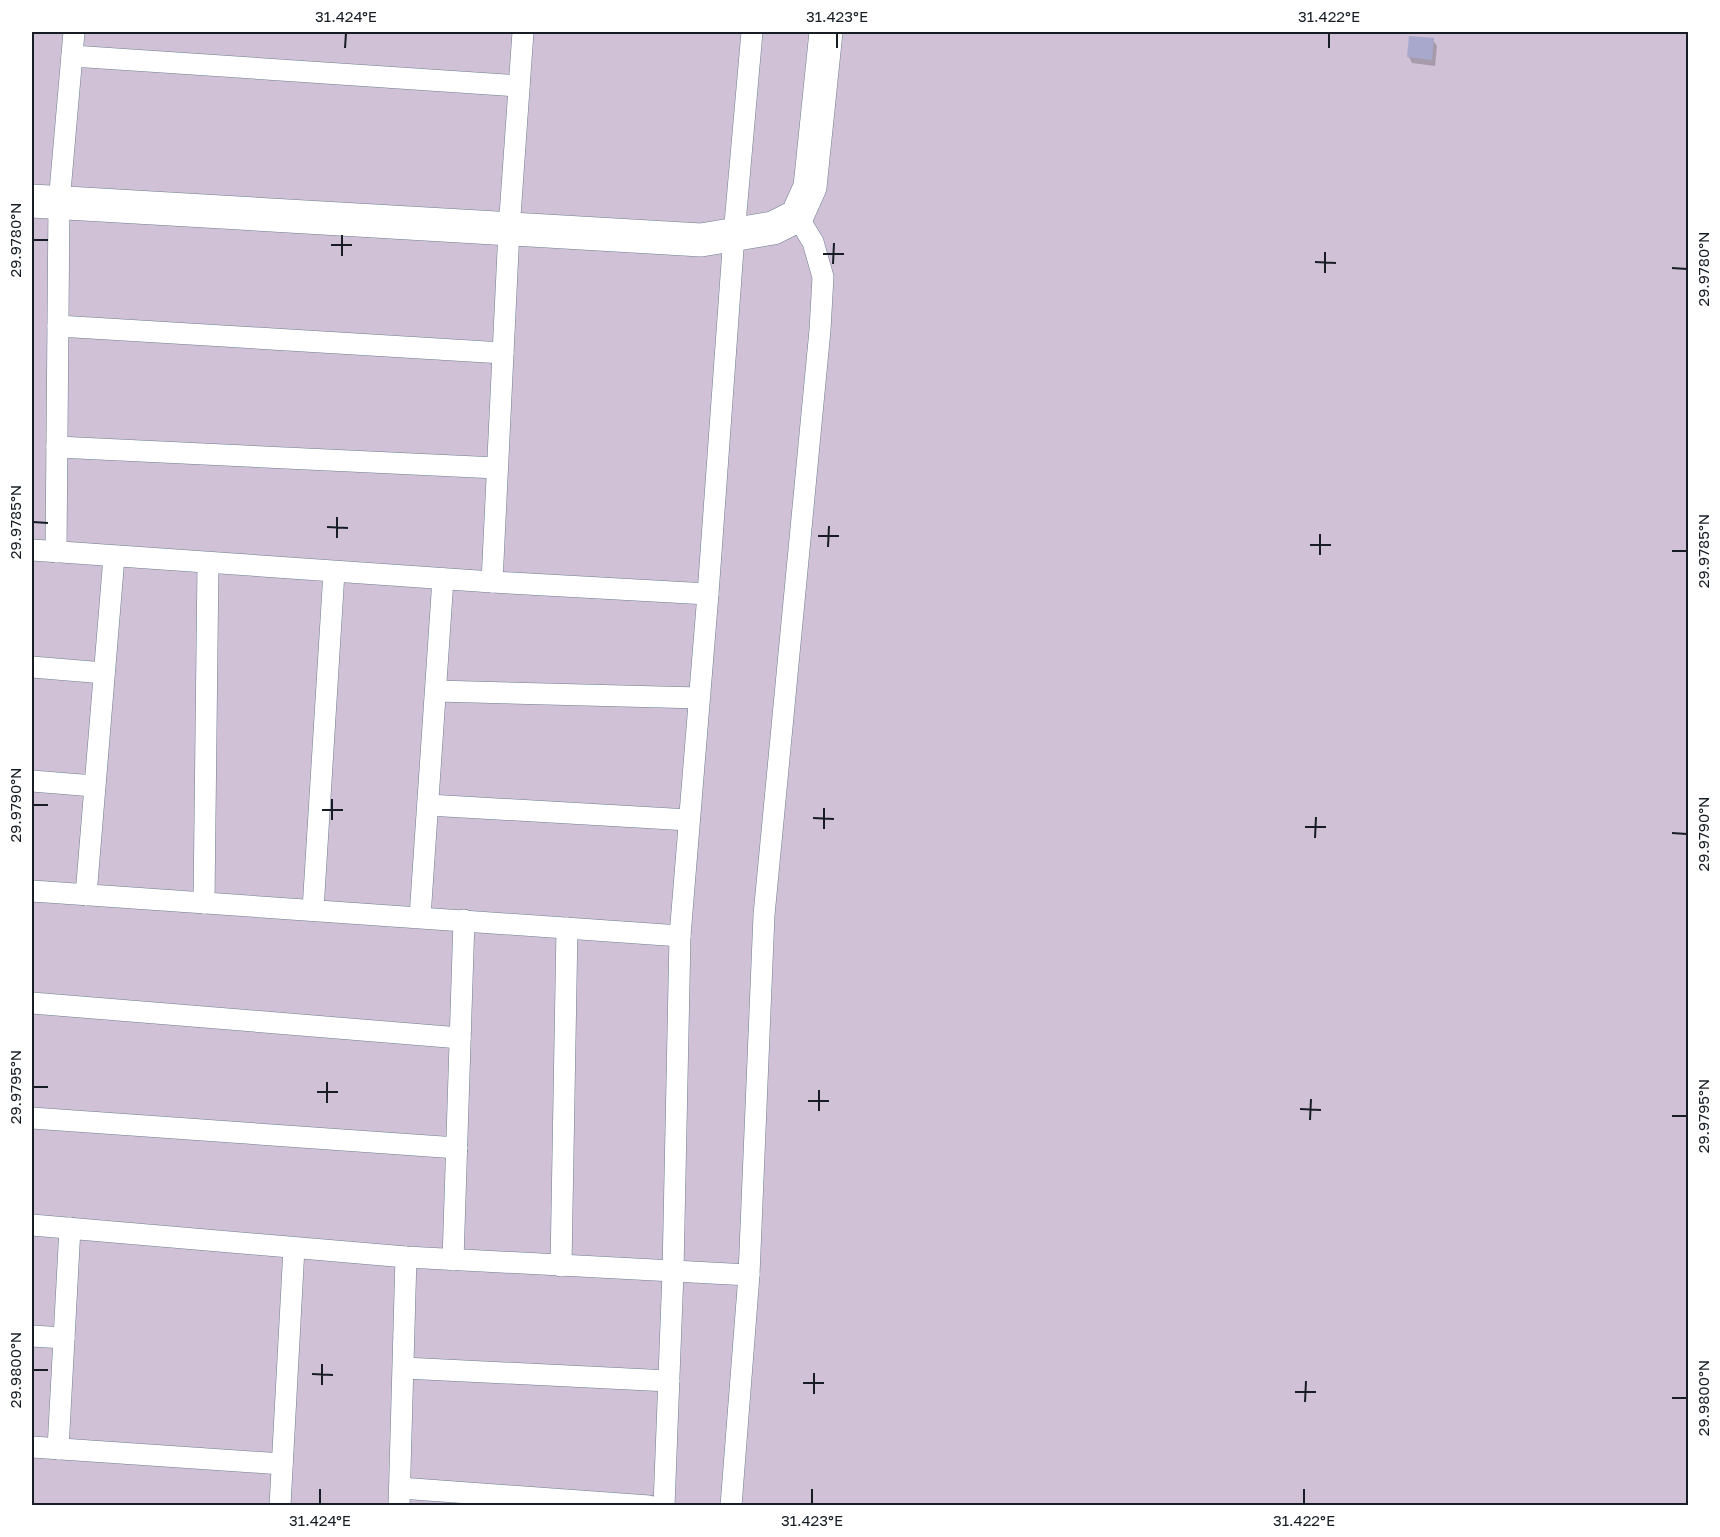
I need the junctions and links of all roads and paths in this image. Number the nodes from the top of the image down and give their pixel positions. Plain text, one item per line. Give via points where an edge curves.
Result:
1 (74, 32) edge
2 (523, 32) edge
3 (752, 32) edge
4 (826, 32) edge
5 (72, 56) junction
6 (519, 86) junction
7 (45, 202) edge
8 (797, 216) junction
9 (509, 230) junction
10 (734, 235) junction
11 (58, 326) junction
12 (503, 352) junction
13 (57, 447) junction
14 (497, 468) junction
15 (32, 550) edge
16 (56, 552) junction
17 (114, 557) junction
18 (208, 563) junction
19 (334, 572) junction
20 (443, 579) junction
21 (492, 582) junction
22 (708, 594) junction
23 (32, 667) edge
24 (104, 673) junction
25 (436, 691) junction
26 (699, 698) junction
27 (32, 781) edge
28 (94, 786) junction
29 (428, 805) junction
30 (689, 820) junction
31 (32, 891) edge
32 (86, 895) junction
33 (204, 903) junction
34 (313, 910) junction
35 (420, 916) junction
36 (464, 920) junction
37 (567, 928) junction
38 (680, 936) junction
39 (32, 1003) edge
40 (460, 1038) junction
41 (32, 1118) edge
42 (456, 1148) junction
43 (32, 1225) edge
44 (70, 1228) junction
45 (294, 1248) junction
46 (406, 1257) junction
47 (453, 1260) junction
48 (561, 1266) junction
49 (673, 1272) junction
50 (749, 1275) junction
51 (32, 1336) edge
52 (64, 1338) junction
53 (404, 1368) junction
54 (669, 1381) junction
55 (32, 1447) edge
56 (58, 1449) junction
57 (282, 1464) junction
58 (400, 1497) edge
59 (280, 1506) edge
60 (649, 1506) edge
61 (664, 1506) edge
62 (731, 1506) edge

1 - 5 lane
2 - 6 lane
3 - 10 lane
4 - 8 street via 810,187
5 - 6 lane
5 - 7 lane
6 - 9 lane
7 - 9 street
7 - 11 lane
8 - 10 street via 772,228
8 - 50 lane via 813,242 823,277 764,915
9 - 10 street via 701,240
9 - 12 lane
10 - 22 lane
11 - 12 lane
11 - 13 lane
12 - 14 lane
13 - 14 lane
13 - 16 lane
14 - 21 lane
15 - 16 lane
16 - 17 lane
17 - 18 lane
17 - 24 lane
18 - 19 lane
18 - 33 lane
19 - 20 lane
19 - 34 lane
20 - 21 lane
20 - 25 lane
21 - 22 lane
22 - 26 lane
23 - 24 lane
24 - 28 lane
25 - 26 lane
25 - 29 lane
26 - 30 lane
27 - 28 lane
28 - 32 lane
29 - 30 lane
29 - 35 lane
30 - 38 lane
31 - 32 lane
32 - 33 lane
33 - 34 lane
34 - 35 lane
35 - 36 lane
36 - 37 lane
36 - 40 lane
37 - 38 lane
37 - 48 lane
38 - 49 lane
39 - 40 lane
40 - 42 lane
41 - 42 lane
42 - 47 lane
43 - 44 lane
44 - 45 lane
44 - 52 lane
45 - 46 lane
45 - 57 lane
46 - 47 lane
46 - 53 lane
47 - 48 lane
48 - 49 lane
49 - 50 lane
49 - 54 lane
50 - 62 lane
51 - 52 lane
52 - 56 lane
53 - 54 lane
53 - 58 lane
54 - 61 lane
55 - 56 lane
56 - 57 lane
57 - 59 lane
58 - 60 lane

